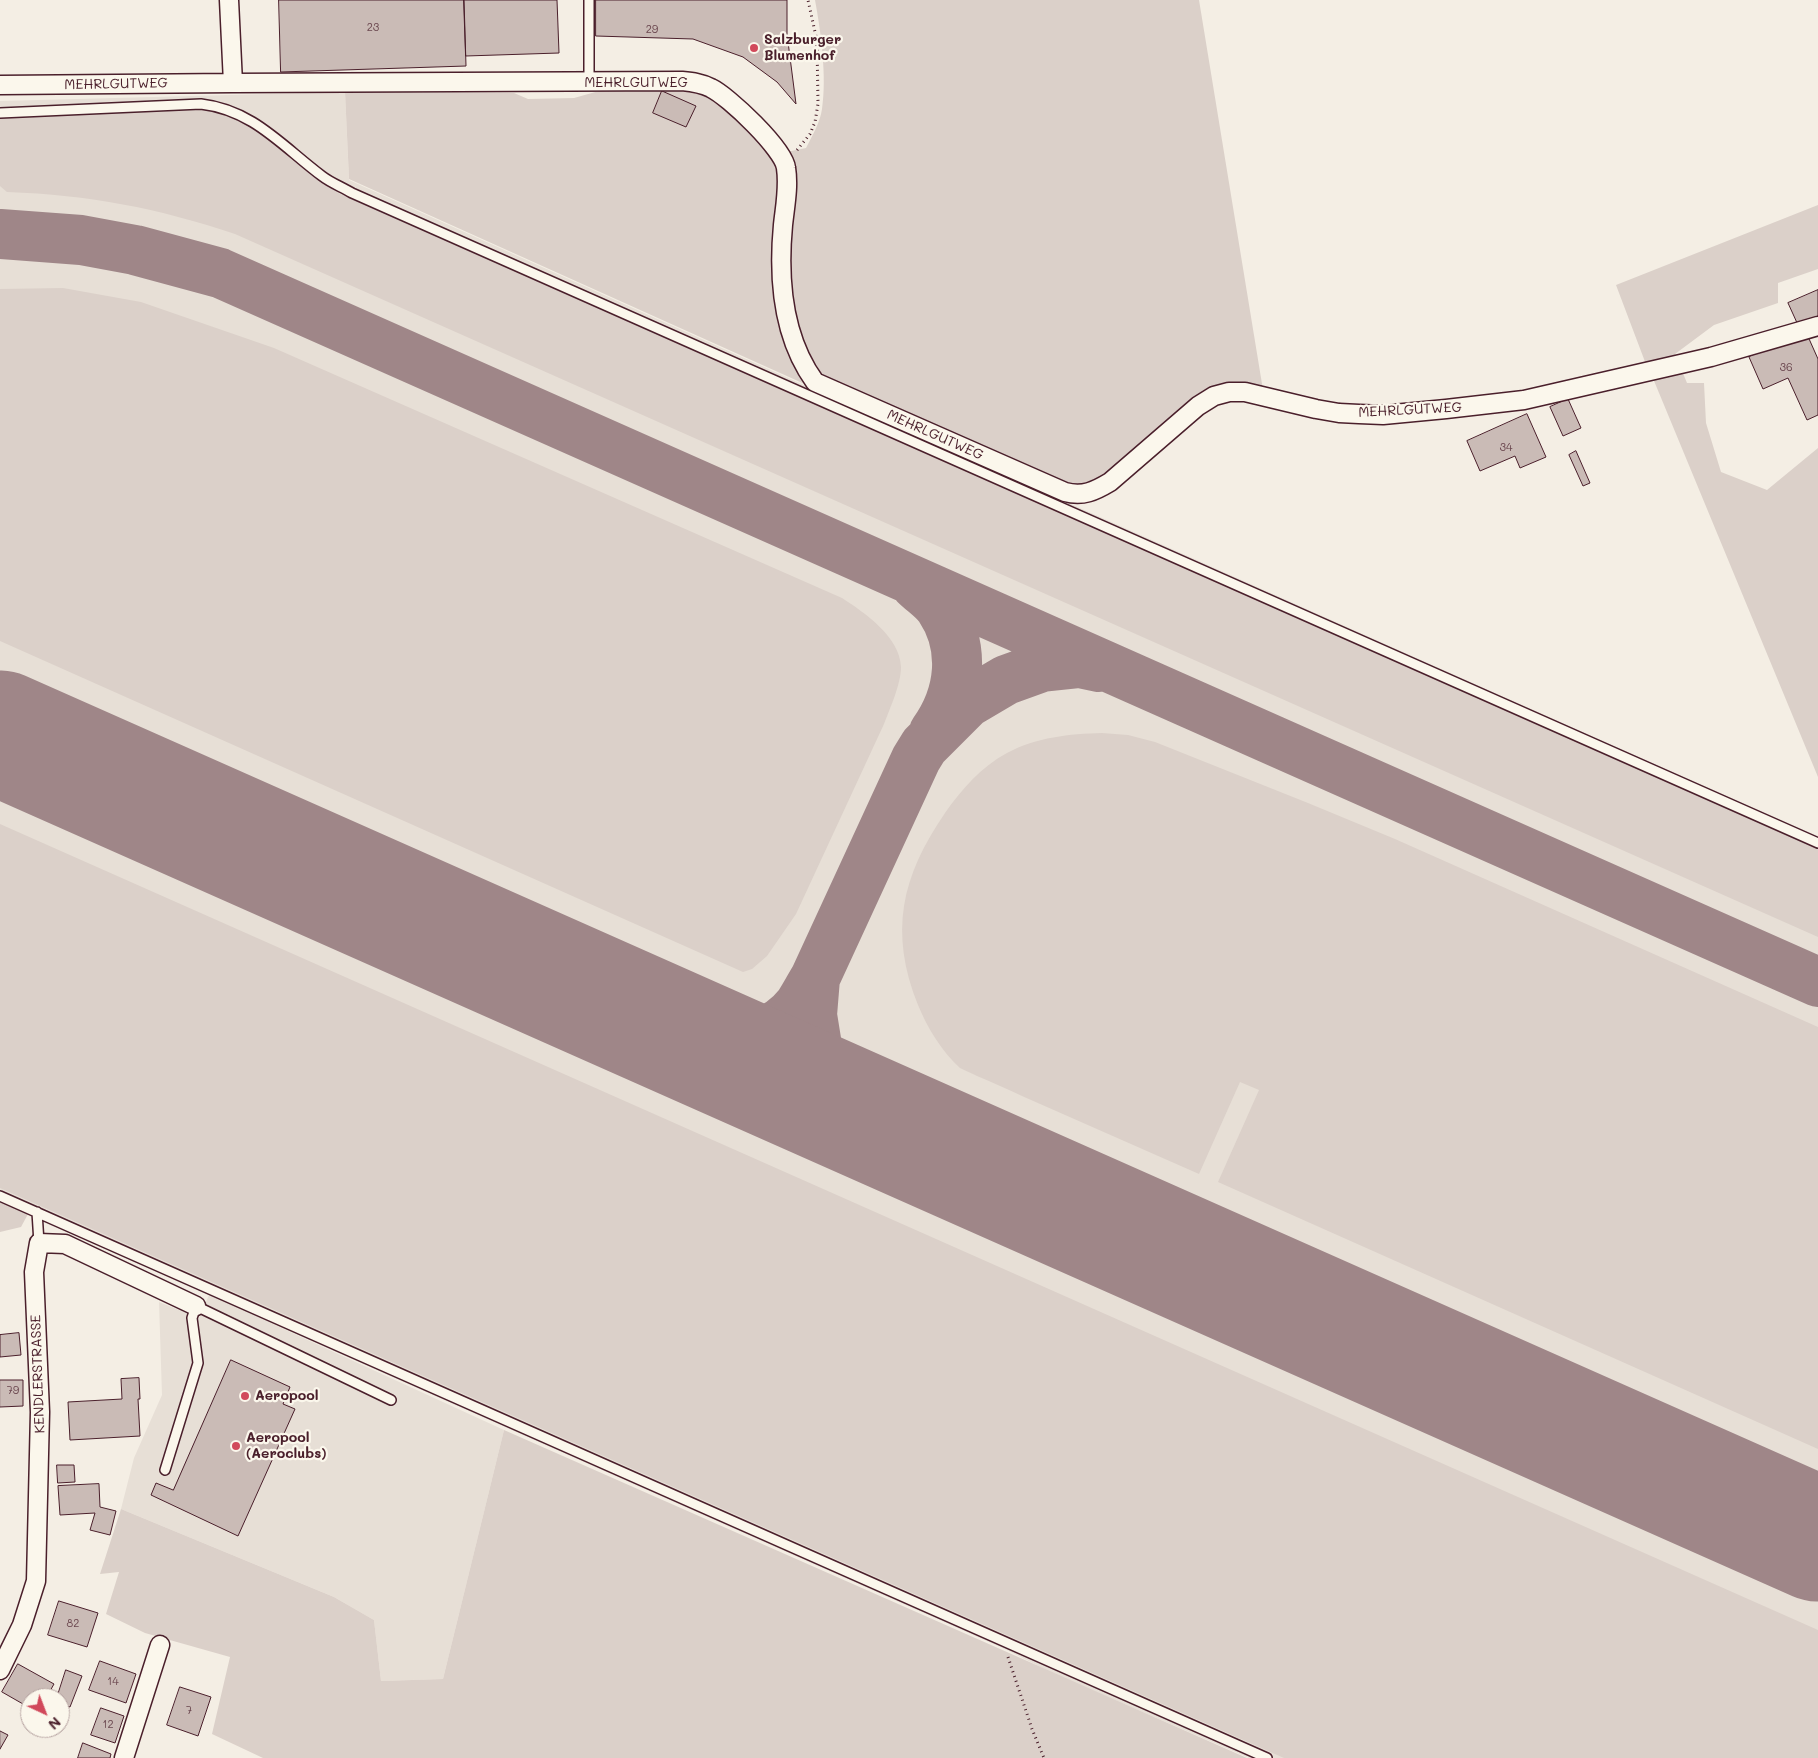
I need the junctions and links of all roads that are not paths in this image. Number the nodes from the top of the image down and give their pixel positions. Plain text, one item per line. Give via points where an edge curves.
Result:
1 (229, 0) edge
2 (589, 0) edge
3 (233, 83) junction
4 (589, 83) junction
5 (0, 85) edge
6 (0, 113) edge
7 (1818, 326) edge
8 (814, 390) junction
9 (1818, 843) edge
10 (0, 1196) edge
11 (37, 1212) junction
12 (39, 1242) junction
13 (196, 1306) junction
14 (391, 1400) dead end
15 (165, 1470) dead end
16 (160, 1645) dead end
17 (1, 1667) edge
18 (124, 1758) edge
19 (1267, 1758) edge

1 - 3 street
2 - 4 lane
3 - 4 street, MEHRLGUTWEG
3 - 5 street, MEHRLGUTWEG
4 - 8 street, MEHRLGUTWEG via 682,82 713,88 745,114 772,143 786,165 782,288 798,355
6 - 8 lane via 201,104 217,106 260,126 323,177 352,193
7 - 8 street, MEHRLGUTWEG via 1711,357 1524,400 1446,410 1383,415 1339,414 1260,394 1229,392 1214,396 1198,406 1110,482 1082,494 1065,492
8 - 9 lane
10 - 11 lane
11 - 12 lane
11 - 19 lane via 1006,1646
12 - 13 street via 65,1244
12 - 17 street, KENDLERSTRASSE via 34,1272 40,1412 36,1580 22,1625
13 - 14 lane
13 - 15 lane via 192,1318 198,1363
16 - 18 street

